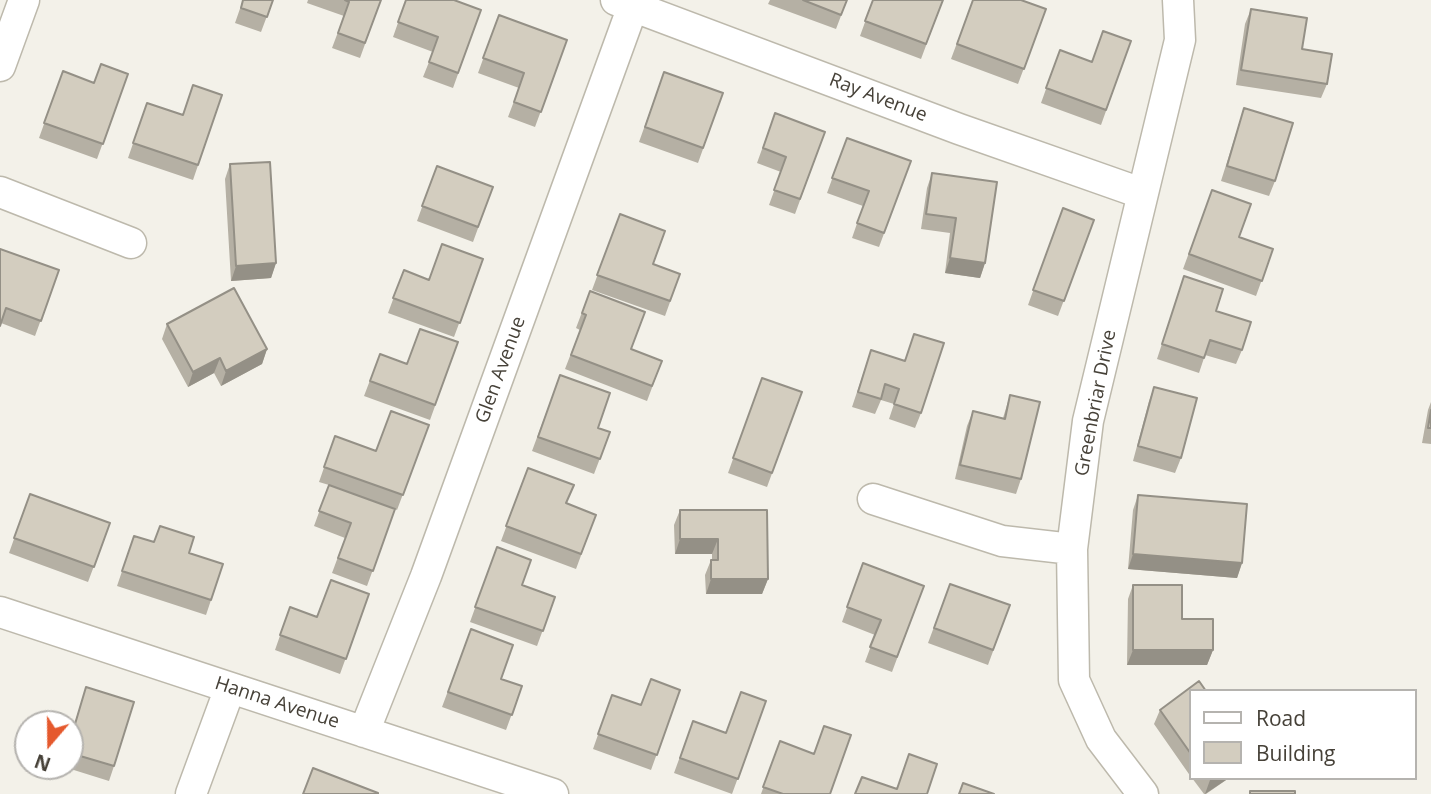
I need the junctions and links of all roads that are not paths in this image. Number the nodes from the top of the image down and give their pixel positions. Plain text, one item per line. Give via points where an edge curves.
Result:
1 (24, 0) edge
2 (1178, 0) edge
3 (625, 3) edge
4 (0, 66) edge
5 (0, 192) edge
6 (1141, 193) junction
7 (131, 243) dead end
8 (873, 499) dead end
9 (1072, 549) junction
10 (0, 612) edge
11 (230, 688) junction
12 (364, 732) junction
13 (191, 794) edge
14 (554, 794) edge
15 (1143, 794) edge

1 - 4 street
2 - 6 street, Greenbriar Drive via 1180,40
3 - 6 street, Ray Avenue
3 - 12 street, Glen Avenue via 430,563
5 - 7 street
6 - 9 street, Greenbriar Drive via 1088,421
8 - 9 street via 1002,541
9 - 15 street, Greenbriar Drive via 1074,680 1101,739
10 - 11 street, Hanna Avenue
11 - 12 street, Hanna Avenue
11 - 13 street
12 - 14 street, Hanna Avenue

